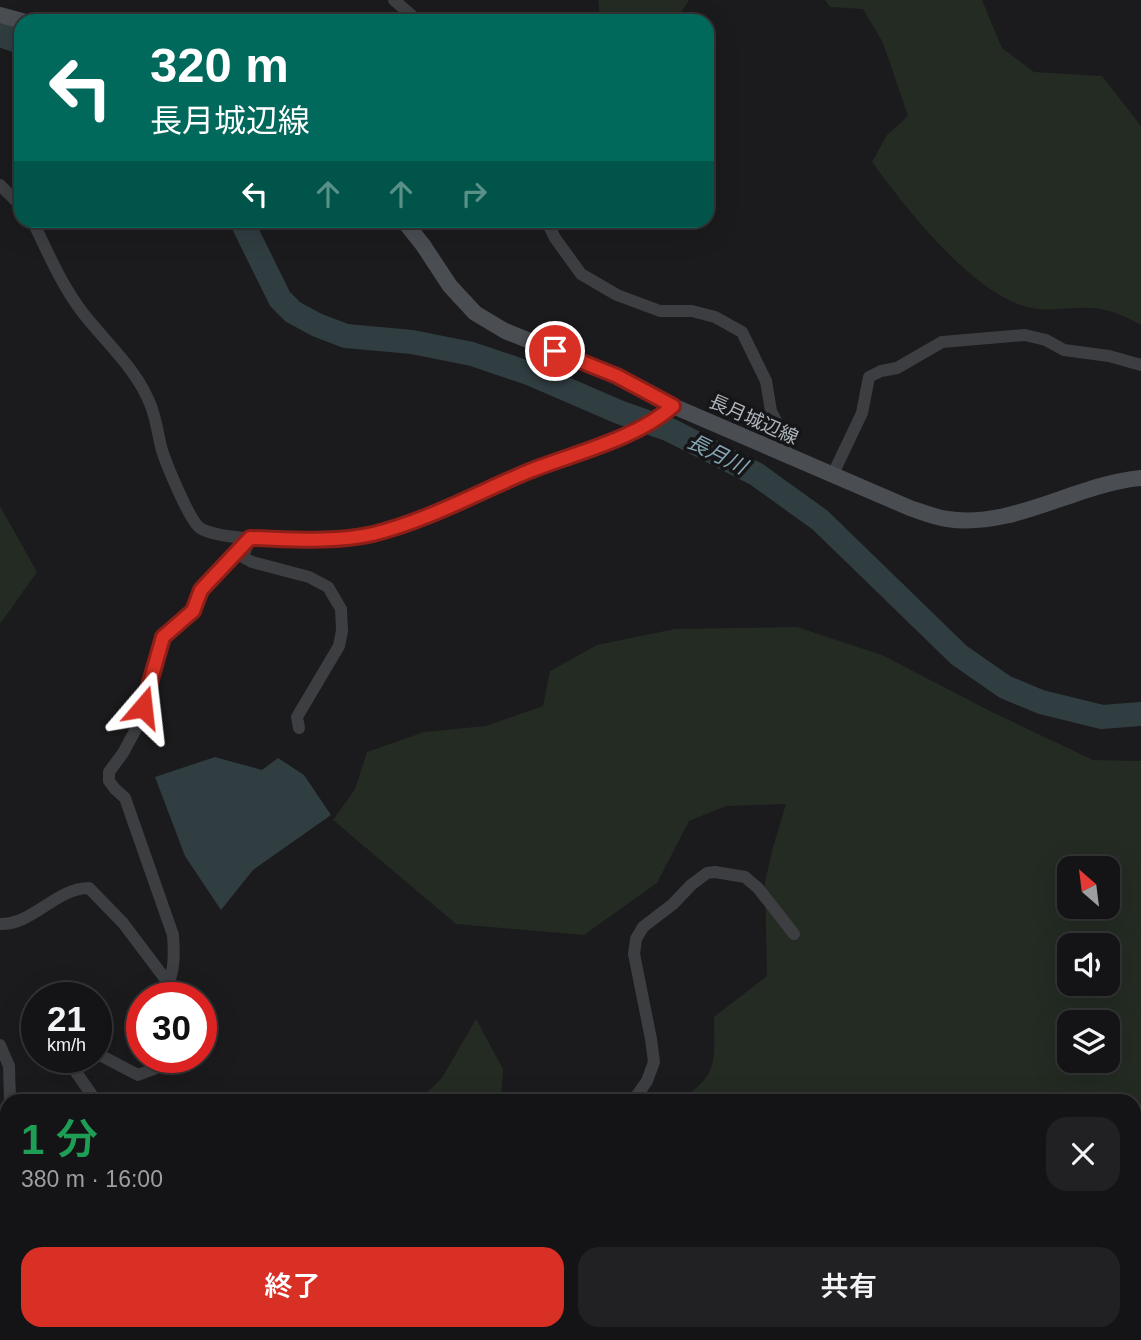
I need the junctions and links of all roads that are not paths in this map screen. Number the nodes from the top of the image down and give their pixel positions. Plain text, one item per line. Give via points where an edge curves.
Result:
1 (394, 0) edge
2 (410, 14) edge
3 (0, 185) edge
4 (14, 199) edge
5 (36, 228) edge
6 (409, 228) edge
7 (550, 228) edge
8 (1141, 365) edge
9 (673, 406) junction
10 (789, 458) junction
11 (832, 476) junction
12 (1141, 478) edge
13 (250, 538) junction
14 (299, 728) dead end
15 (0, 924) edge
16 (794, 934) dead end
17 (167, 982) edge
18 (169, 982) edge
19 (0, 1045) edge
20 (76, 1073) edge
21 (10, 1094) edge
22 (91, 1094) edge
23 (638, 1094) edge

1 - 2 street
3 - 4 street
5 - 13 street via 64,286 131,369 151,406 162,451 190,515 200,527
6 - 9 main road, 長月城辺線 via 475,313 505,331 617,376
7 - 10 street via 582,274 617,295 660,311 715,317 742,332 766,381 771,411
8 - 11 street via 1063,350 1025,335 942,342 897,368 869,377 862,413
9 - 10 main road, 長月城辺線
9 - 13 street via 640,429 400,526 342,538
10 - 11 main road, 長月城辺線
11 - 12 main road, 長月城辺線 via 945,519 972,520 1006,516
13 - 14 street via 243,557 328,587 341,610 338,646 298,717
13 - 18 street via 201,590 193,611 163,637 136,729 109,772 109,780 125,798 173,935 175,959
15 - 17 street via 24,919 76,888 89,888 123,923
16 - 23 street via 745,877 715,872 691,885 643,927 634,954 654,1062
19 - 21 street via 9,1066
20 - 22 street

